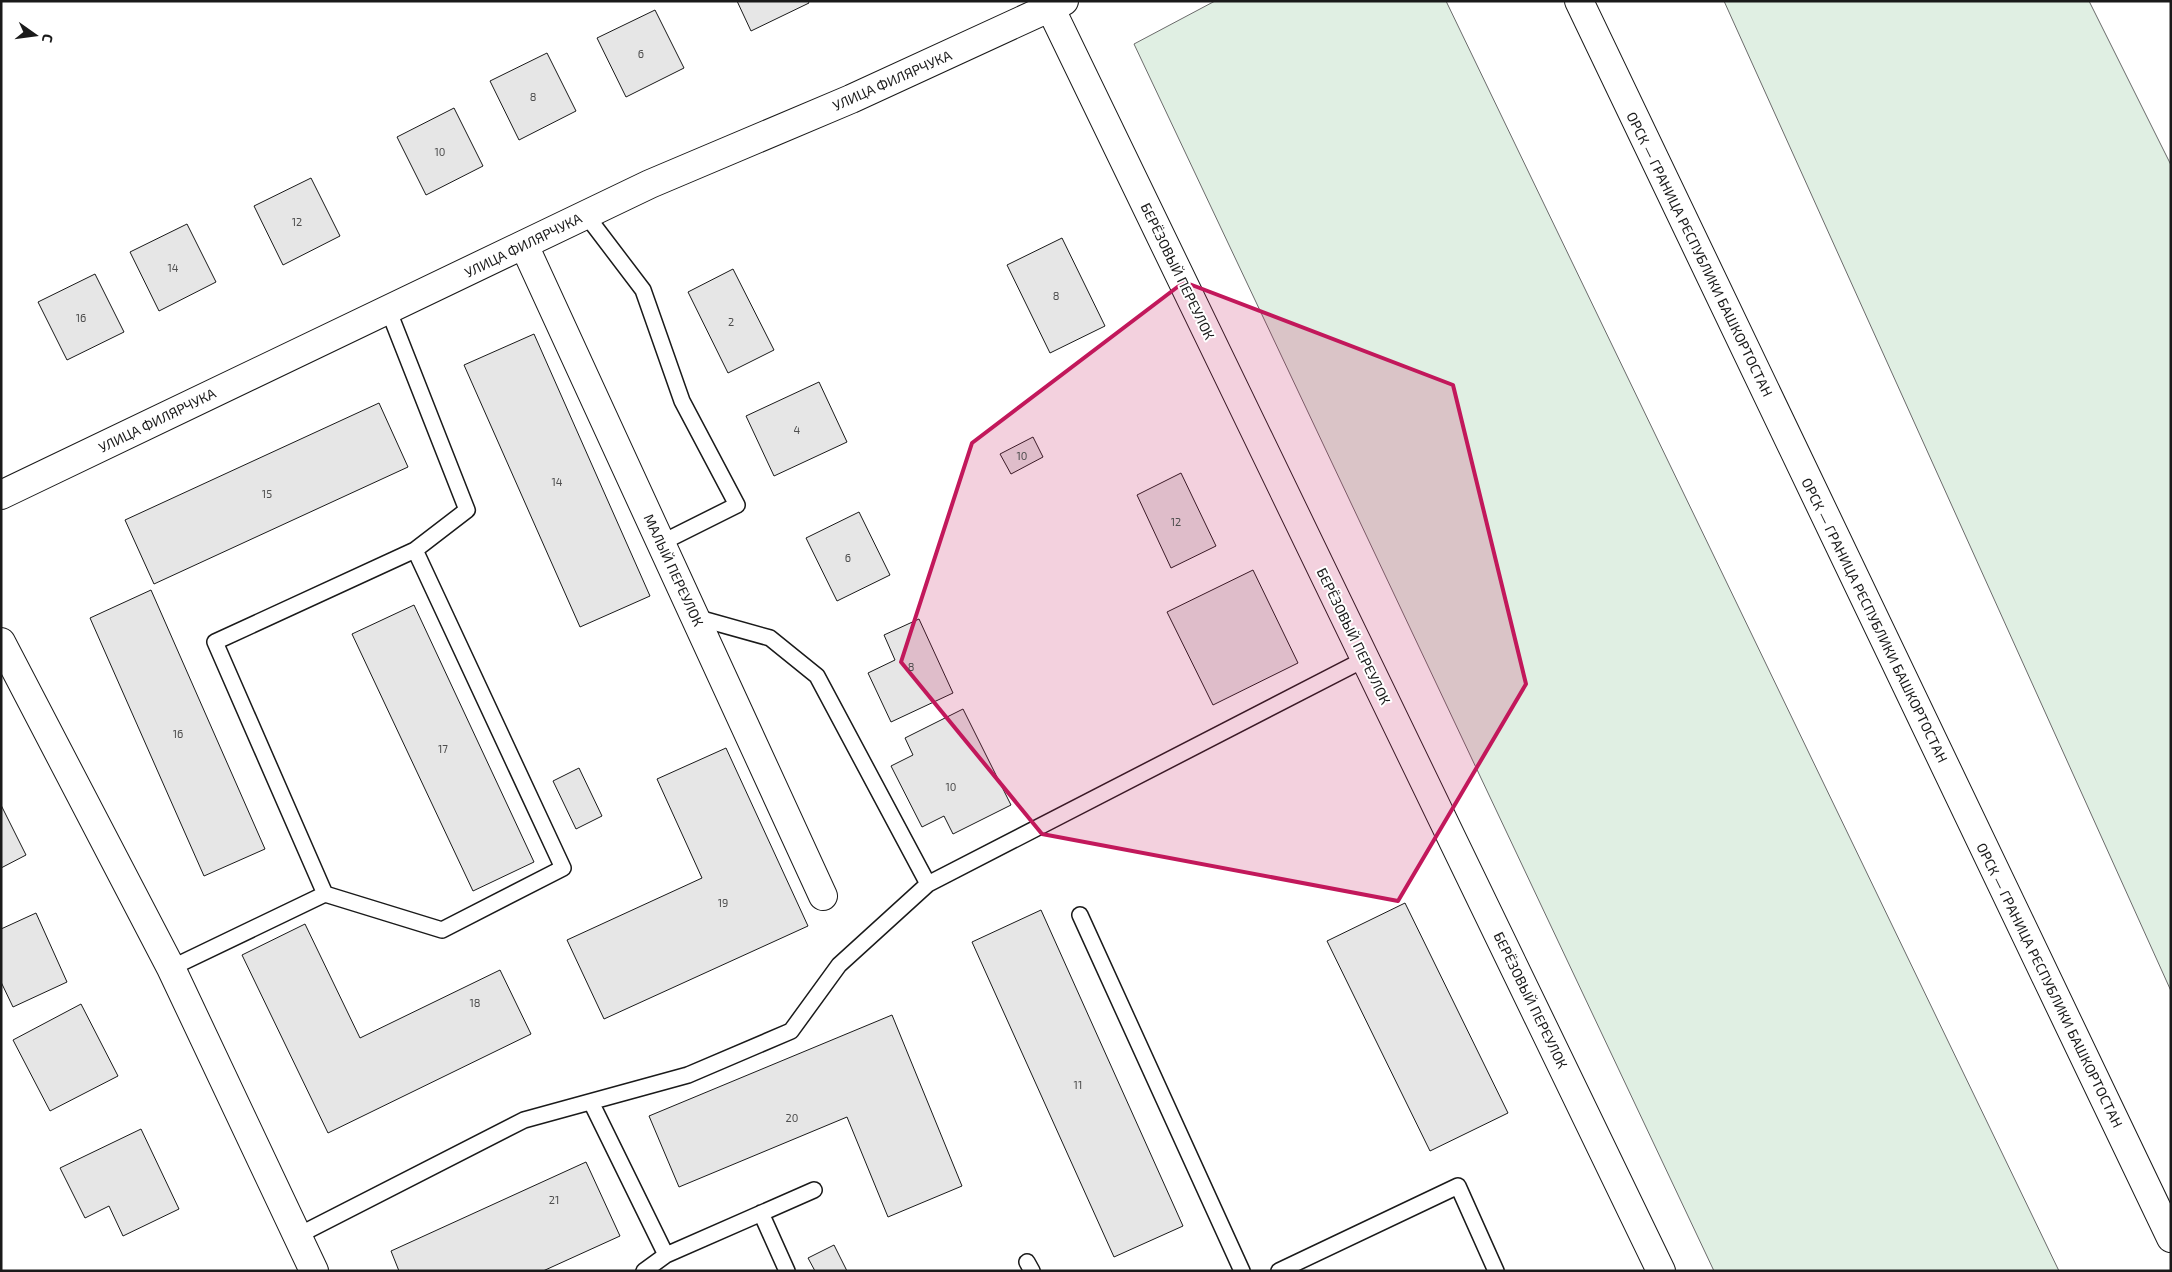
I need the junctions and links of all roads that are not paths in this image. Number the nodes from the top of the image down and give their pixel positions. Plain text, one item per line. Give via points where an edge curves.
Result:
1 (1579, 1) edge
2 (1053, 3) edge
3 (586, 215) junction
4 (524, 245) junction
5 (388, 309) junction
6 (1, 495) edge
7 (661, 543) junction
8 (415, 550) junction
9 (695, 617) junction
10 (1, 642) edge
11 (1365, 659) junction
12 (928, 884) junction
13 (325, 894) junction
14 (823, 896) dead end
15 (1080, 915) dead end
16 (171, 968) junction
17 (591, 1102) junction
18 (814, 1190) dead end
19 (761, 1213) junction
20 (298, 1236) junction
21 (2171, 1238) edge
22 (666, 1255) junction
23 (314, 1271) edge
24 (644, 1271) edge
25 (787, 1271) edge
26 (1242, 1271) edge
27 (1279, 1271) edge
28 (1496, 1271) edge
29 (1661, 1271) edge

1 - 21 street, ОРСК — ГРАНИЦА РЕСПУБЛИКИ БАШКОРТОСТАН
2 - 3 street, УЛИЦА ФИЛЯРЧУКА via 851,99 650,184
2 - 11 street, БЕРЁЗОВЫЙ ПЕРЕУЛОК
3 - 4 street, УЛИЦА ФИЛЯРЧУКА
3 - 7 lane via 643,290 682,401 737,505
4 - 5 street, УЛИЦА ФИЛЯРЧУКА
4 - 7 street, МАЛЫЙ ПЕРЕУЛОК
5 - 6 street, УЛИЦА ФИЛЯРЧУКА
5 - 8 lane via 467,510
7 - 9 street, МАЛЫЙ ПЕРЕУЛОК
8 - 13 lane via 215,642
8 - 13 lane via 563,868 442,930
9 - 12 lane via 770,638 817,676
9 - 14 street, МАЛЫЙ ПЕРЕУЛОК
10 - 16 street
11 - 12 lane
11 - 29 street, БЕРЁЗОВЫЙ ПЕРЕУЛОК
12 - 17 lane via 838,965 791,1031 688,1075
13 - 16 lane
15 - 26 lane
16 - 20 street
17 - 20 lane via 524,1120
17 - 22 lane
18 - 19 lane
19 - 22 lane
19 - 25 lane
20 - 23 street
22 - 24 lane
27 - 28 lane via 1458,1186

